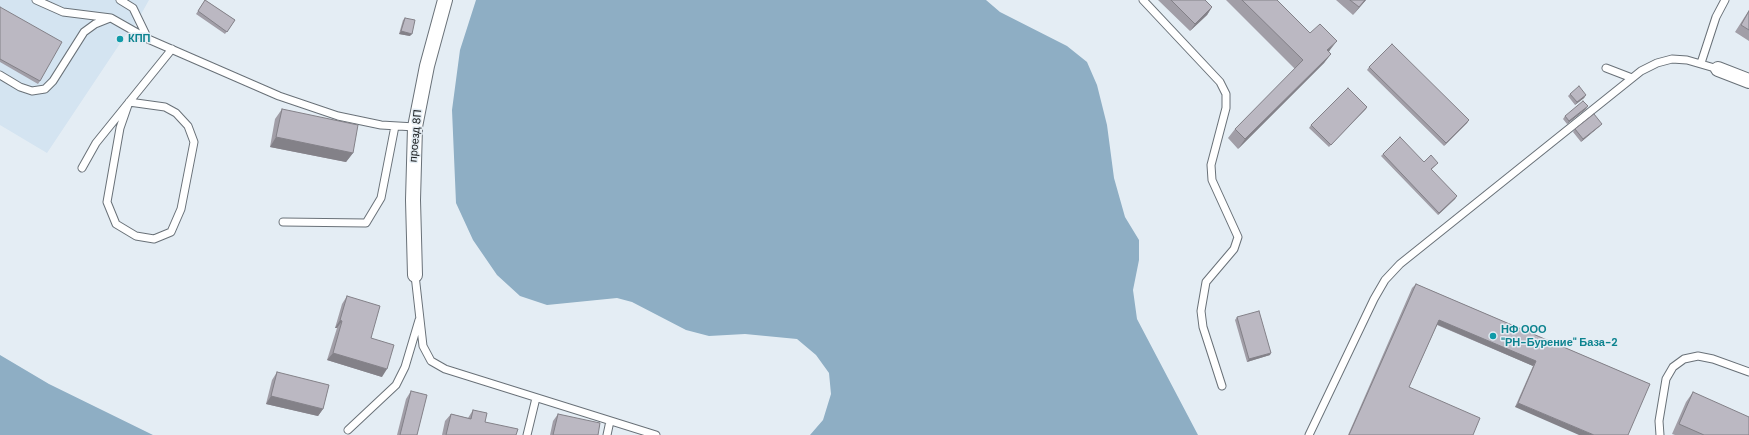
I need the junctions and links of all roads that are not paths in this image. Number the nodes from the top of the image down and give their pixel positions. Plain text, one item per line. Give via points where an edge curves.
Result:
1 (36, 0) edge
2 (120, 0) edge
3 (445, 0) edge
4 (1143, 0) edge
5 (1724, 0) edge
6 (111, 18) junction
7 (148, 39) junction
8 (172, 49) junction
9 (1701, 63) junction
10 (1606, 68) dead end
11 (1718, 69) joint
12 (0, 75) edge
13 (1632, 78) junction
14 (1749, 81) edge
15 (129, 102) junction
16 (395, 126) junction
17 (415, 127) junction
18 (82, 168) dead end
19 (283, 222) dead end
20 (415, 274) joint
21 (420, 316) junction
22 (1749, 372) edge
23 (1222, 386) dead end
24 (536, 398) junction
25 (610, 421) junction
26 (348, 430) dead end
27 (527, 435) edge
28 (607, 435) edge
29 (654, 435) edge
30 (1309, 435) edge
31 (1660, 435) edge

1 - 6 lane via 63,12
2 - 7 lane via 134,8
3 - 17 street, проезд 8П via 427,66
4 - 23 lane via 1220,82 1226,94 1226,108 1210,165 1212,180 1238,237 1234,249 1206,282 1201,311
5 - 9 lane
6 - 7 lane
6 - 12 lane via 95,24 84,32 53,81 45,89 32,91
7 - 8 lane
8 - 15 lane
8 - 16 lane via 279,96 338,116
9 - 11 lane
9 - 13 lane via 1672,59 1657,63
10 - 13 lane
11 - 14 street
13 - 30 lane via 1400,264 1390,275 1374,299
15 - 15 lane via 164,107 176,113 188,126 194,142 181,209 171,232 154,239 136,236 116,224 107,202 120,128
15 - 18 lane via 96,142
16 - 17 lane
16 - 19 lane via 381,198 366,223
17 - 20 street, проезд 8П
20 - 21 lane
21 - 24 lane via 424,346 431,361 445,369
21 - 26 lane via 405,367 396,385
22 - 31 lane via 1713,359 1698,356 1684,359 1674,367 1666,379 1659,421
24 - 25 lane
24 - 27 lane
25 - 28 lane
25 - 29 lane

